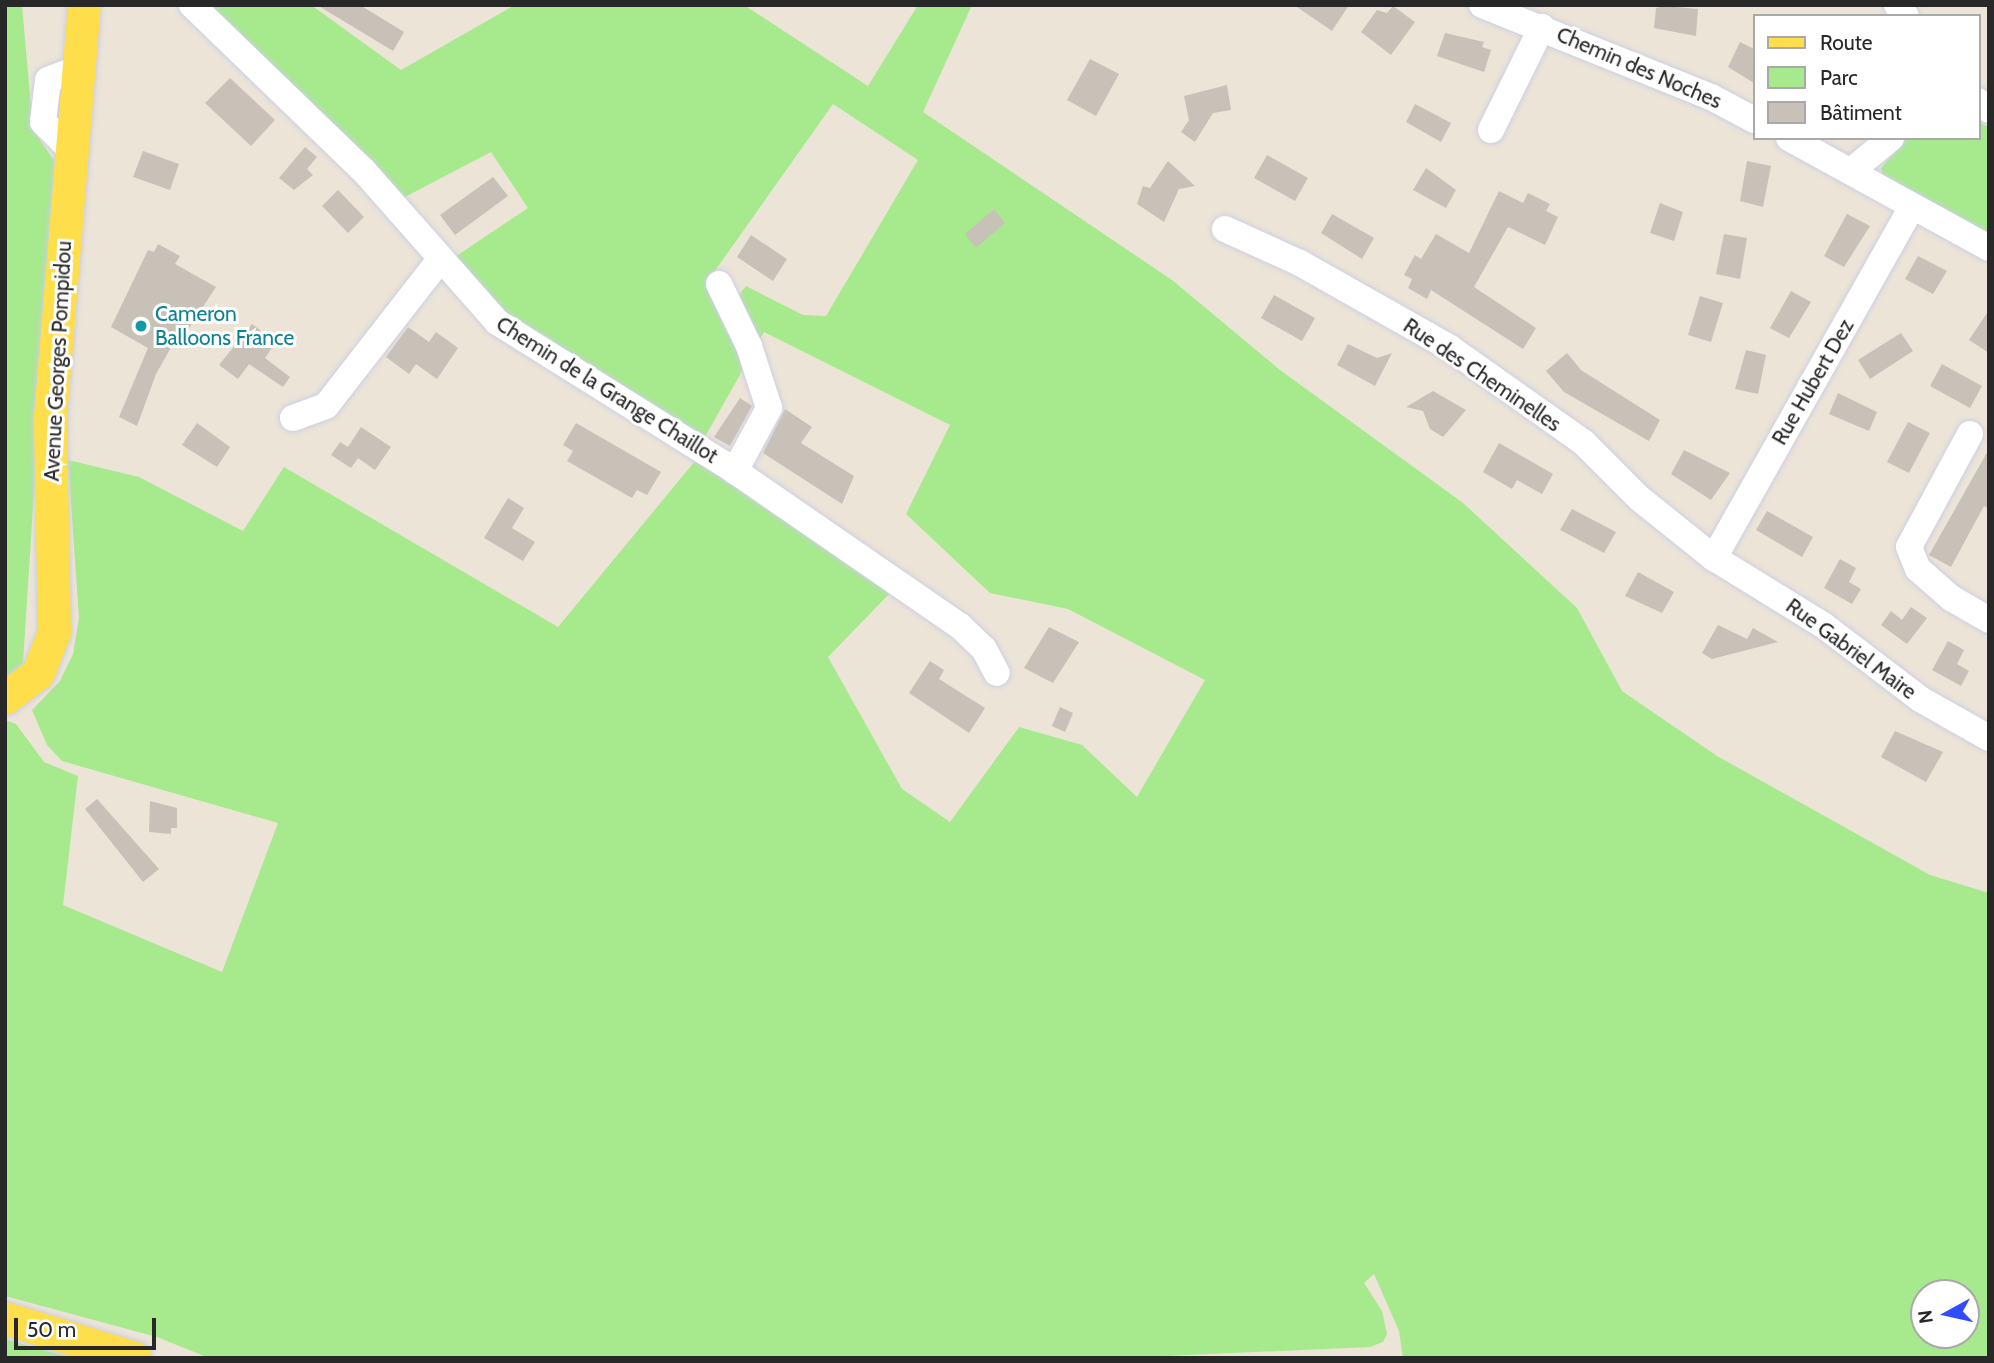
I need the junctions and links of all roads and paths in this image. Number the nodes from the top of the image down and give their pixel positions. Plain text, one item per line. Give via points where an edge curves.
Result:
1 (84, 5) edge
2 (192, 5) edge
3 (1482, 5) edge
4 (1542, 27) junction
5 (1752, 119) edge
6 (1491, 130) dead end
7 (1793, 140) edge
8 (1889, 140) edge
9 (1851, 171) junction
10 (1912, 207) junction
11 (1225, 229) dead end
12 (1989, 248) edge
13 (439, 261) junction
14 (719, 284) dead end
15 (293, 418) dead end
16 (1970, 434) dead end
17 (735, 471) junction
18 (1714, 558) junction
19 (1989, 620) edge
20 (997, 673) dead end
21 (5, 698) edge
22 (1989, 738) edge
23 (5, 1318) edge
24 (135, 1358) edge

1 - 21 main road, Avenue Georges Pompidou via 50,417 54,632 38,673
2 - 13 street, Chemin de la Grange Chaillot via 364,171
3 - 4 street, Chemin des Noches
4 - 5 street, Chemin des Noches
4 - 6 street
7 - 9 street
8 - 9 street
9 - 10 street
10 - 12 street
10 - 18 street, Rue Hubert Dez
11 - 18 street, Rue des Cheminelles via 1289,258 1450,348 1583,442 1639,498
13 - 15 street via 326,406
13 - 17 street, Chemin de la Grange Chaillot via 481,308 514,335
14 - 17 street via 749,346 769,408
16 - 19 street via 1909,547 1918,569 1951,598
17 - 20 street, Chemin de la Grange Chaillot via 960,626 984,649
18 - 22 street, Rue Gabriel Maire via 1823,625 1920,699
23 - 24 main road

